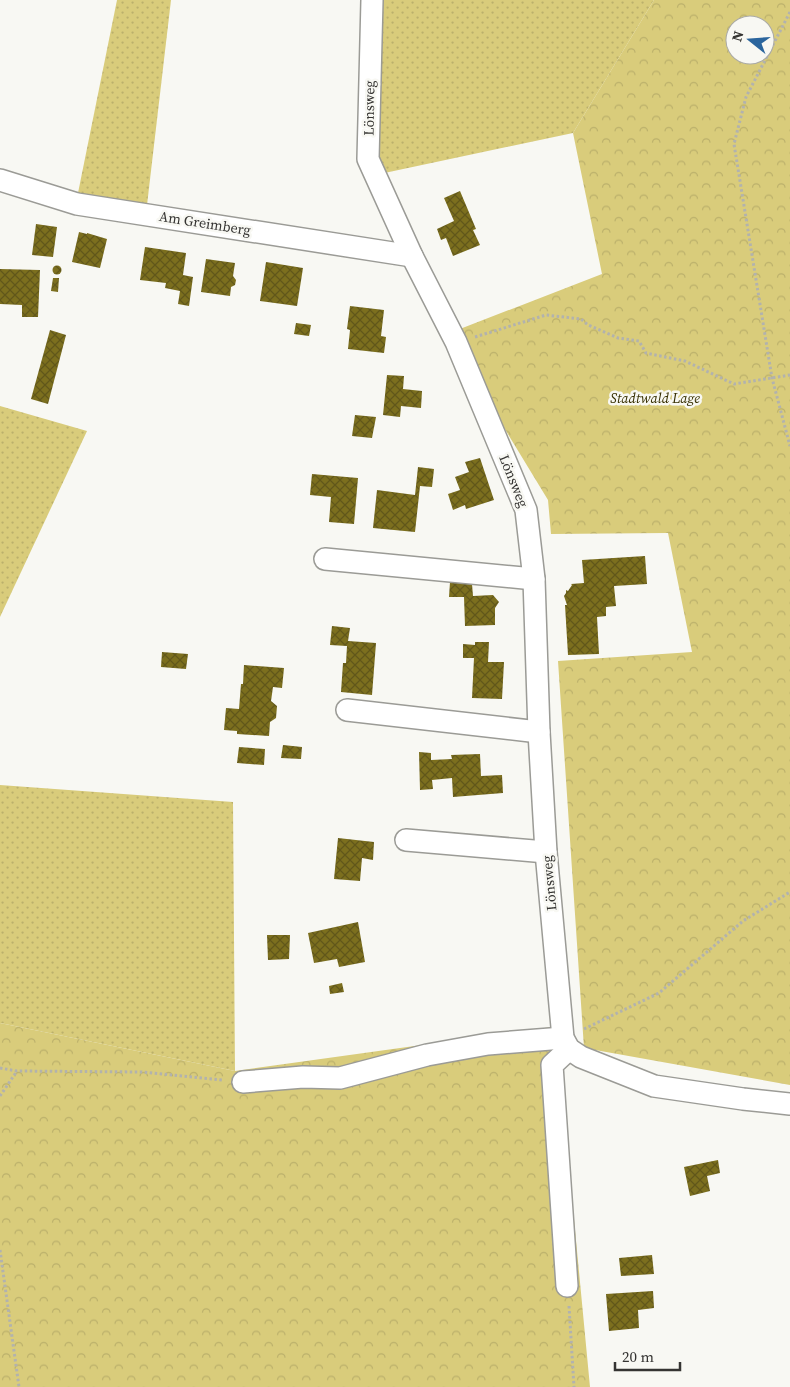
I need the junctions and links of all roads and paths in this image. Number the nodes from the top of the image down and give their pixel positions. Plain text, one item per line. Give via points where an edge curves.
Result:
1 (372, 0) edge
2 (790, 12) edge
3 (0, 180) edge
4 (412, 256) junction
5 (472, 338) dead end
6 (790, 374) edge
7 (772, 378) junction
8 (790, 446) edge
9 (325, 559) dead end
10 (534, 579) junction
11 (347, 710) dead end
12 (538, 732) junction
13 (406, 840) dead end
14 (546, 852) junction
15 (790, 892) edge
16 (566, 1043) junction
17 (0, 1068) edge
18 (17, 1071) junction
19 (243, 1082) joint
20 (0, 1096) edge
21 (790, 1104) edge
22 (0, 1250) edge
23 (567, 1286) joint
24 (19, 1387) edge
25 (574, 1387) edge

1 - 4 street, Lönsweg via 368,159
2 - 7 path via 746,97 734,144
3 - 4 street, Am Greimberg via 77,204
4 - 10 street, Lönsweg via 456,342 526,510
5 - 7 path via 546,316 581,319 618,338 640,341 646,353 685,361 734,384
6 - 7 path
7 - 8 path
9 - 10 street
10 - 12 street, Lönsweg
11 - 12 street
12 - 14 street, Lönsweg
13 - 14 street
14 - 16 street, Lönsweg
15 - 16 path via 743,921 659,993
16 - 19 street via 488,1044 426,1055 340,1078 303,1077
16 - 21 street via 581,1057 654,1086
16 - 23 street via 552,1065
17 - 18 path
18 - 19 path via 142,1072
18 - 20 path
22 - 24 path
23 - 25 path

